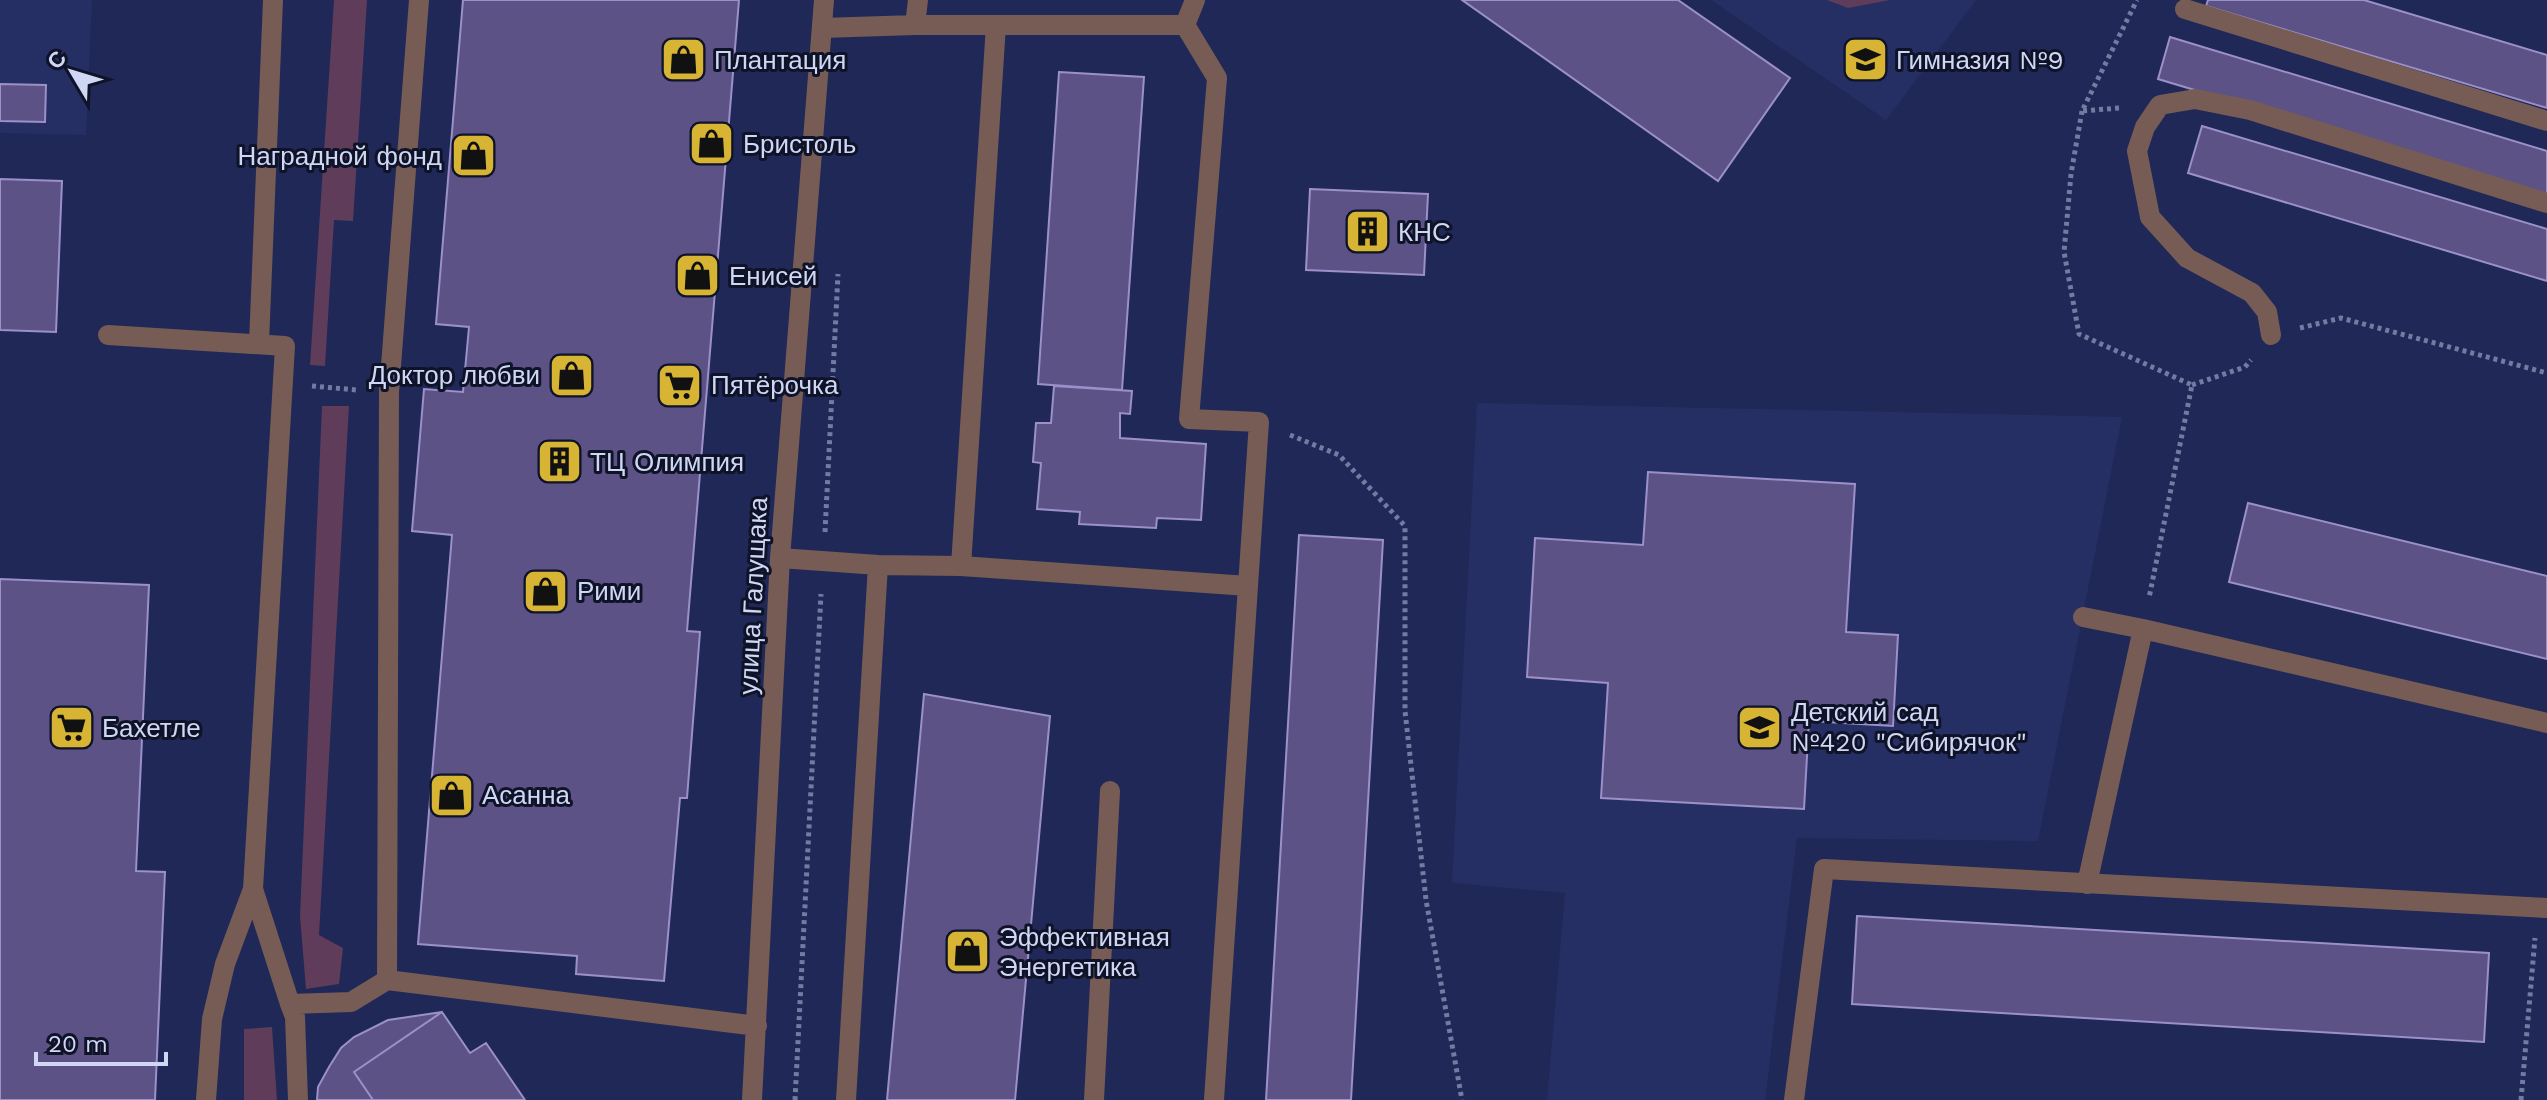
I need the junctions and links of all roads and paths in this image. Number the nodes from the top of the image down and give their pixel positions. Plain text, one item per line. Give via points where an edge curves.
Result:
1 (273, 0) edge
2 (419, 0) edge
3 (824, 0) edge
4 (918, 0) edge
5 (1195, 0) edge
6 (2137, 0) edge
7 (2185, 9) dead end
8 (915, 25) junction
9 (996, 25) junction
10 (1185, 25) junction
11 (822, 28) junction
12 (2160, 105) junction
13 (2082, 111) junction
14 (2547, 121) edge
15 (2547, 203) edge
16 (108, 335) dead end
17 (2271, 335) junction
18 (259, 343) junction
19 (2547, 373) edge
20 (2192, 385) junction
21 (319, 387) dead end
22 (361, 391) dead end
23 (1259, 422) junction
24 (780, 558) junction
25 (878, 565) junction
26 (961, 566) junction
27 (1248, 586) junction
28 (2083, 617) dead end
29 (2143, 629) junction
30 (2547, 723) edge
31 (1110, 791) dead end
32 (2087, 884) junction
33 (253, 889) junction
34 (2542, 908) edge
35 (387, 980) junction
36 (290, 1004) junction
37 (757, 1026) junction
38 (206, 1100) edge
39 (298, 1100) edge
40 (752, 1100) edge
41 (846, 1100) edge
42 (1094, 1100) edge
43 (1214, 1100) edge
44 (1462, 1100) edge
45 (1794, 1100) edge
46 (2521, 1100) edge

1 - 18 street
2 - 35 street via 389,392
3 - 11 street, улица Галущака
4 - 8 street
5 - 10 street
6 - 13 path
7 - 14 street
8 - 9 street
8 - 11 street
9 - 10 street
9 - 26 street
10 - 23 street via 1217,78 1189,419
11 - 24 street, улица Галущака
12 - 13 path
12 - 15 street via 2195,99 2250,110
12 - 17 street via 2137,151 2150,217 2187,258 2252,293 2267,312
13 - 20 path via 2064,252 2079,334
16 - 18 street
17 - 19 path via 2341,318
17 - 20 path via 2245,367
18 - 33 street via 285,346 285,367
20 - 29 path
21 - 22 path
23 - 27 street
23 - 44 path via 1339,455 1405,526 1405,711 1426,900
24 - 25 street
24 - 37 street, улица Галущака
25 - 26 street
25 - 41 street
26 - 27 street
27 - 43 street
28 - 29 street
29 - 30 street
29 - 32 street
31 - 42 street
32 - 34 street
32 - 45 street via 1824,869
33 - 36 street
33 - 38 street via 225,964 212,1019
34 - 46 path
35 - 36 street via 351,1002
35 - 37 street
36 - 39 street
37 - 40 street, улица Галущака

